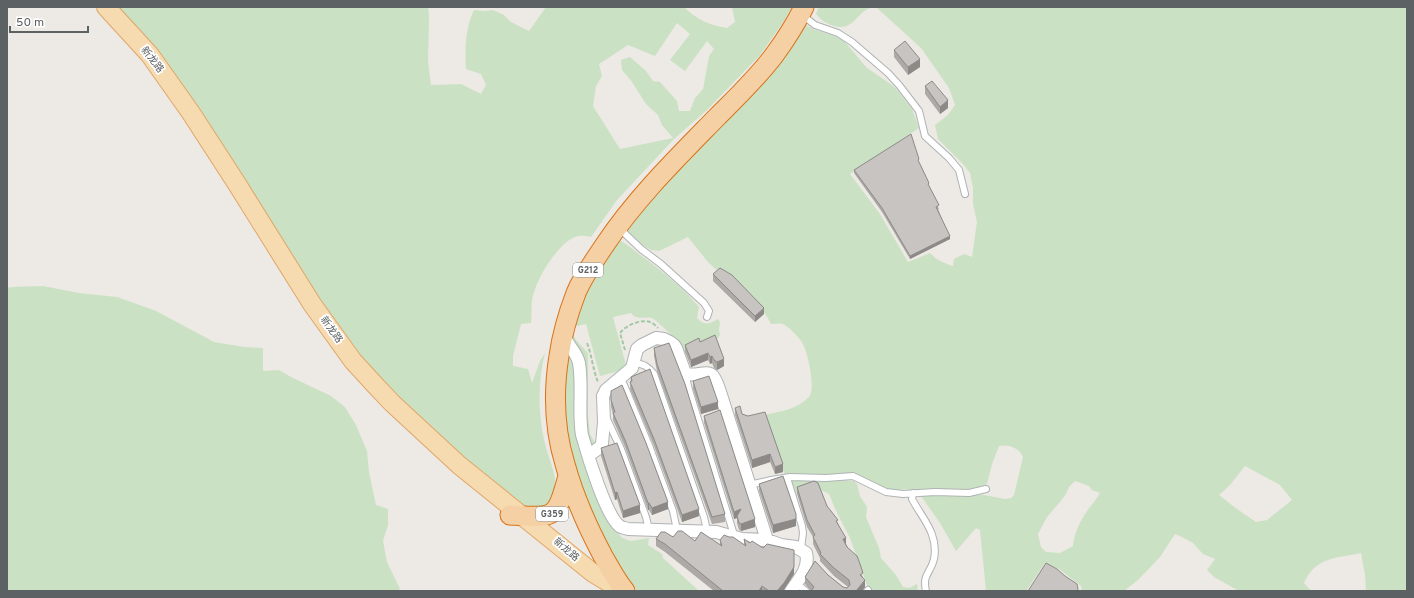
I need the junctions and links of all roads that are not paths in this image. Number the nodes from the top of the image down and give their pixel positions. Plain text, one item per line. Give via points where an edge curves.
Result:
1 (95, 7) edge
2 (106, 7) edge
3 (801, 8) edge
4 (965, 194) dead end
5 (615, 225) junction
6 (707, 317) dead end
7 (561, 328) junction
8 (634, 363) junction
9 (685, 373) junction
10 (620, 379) junction
11 (604, 412) junction
12 (706, 418) edge
13 (699, 420) junction
14 (589, 455) junction
15 (787, 478) junction
16 (567, 480) junction
17 (749, 486) junction
18 (986, 489) dead end
19 (913, 493) junction
20 (516, 516) junction
21 (649, 530) junction
22 (677, 530) junction
23 (707, 531) junction
24 (735, 538) junction
25 (767, 540) junction
26 (801, 549) junction
27 (797, 588) edge
28 (615, 589) edge
29 (926, 591) edge

1 - 20 main road, 新龙路 via 143,59 198,134 306,307 345,364 409,432
2 - 20 main road, 新龙路 via 150,55 192,113 312,304 353,360 392,404
3 - 4 lane via 806,18 815,25 838,33 852,42 899,85 919,111 925,136 958,170
3 - 5 highway, G212 via 761,62 641,187
5 - 6 lane via 704,303 709,311
5 - 7 highway, G212 via 595,248 580,272 567,299
7 - 14 street via 568,345 577,356 582,435
7 - 16 highway, G212 via 554,343 547,406 555,457
8 - 9 street via 638,348 642,344 656,338 664,339 674,345
8 - 10 street
8 - 23 lane via 644,365 654,374
9 - 13 lane
9 - 17 street via 706,373 714,376 722,412
10 - 11 street via 606,390 603,396
10 - 22 lane via 650,448
11 - 14 street via 602,444
11 - 21 lane via 621,449
12 - 13 lane
13 - 24 lane
14 - 21 street via 602,496 616,522 628,529
15 - 17 lane
15 - 19 lane via 853,476 886,492
15 - 26 lane via 802,526
16 - 20 highway, G359 via 562,498 552,513 545,517
16 - 28 highway, G212 via 579,525
17 - 25 street
18 - 19 lane via 970,493
19 - 29 lane via 912,499 930,528 935,548 932,566 924,584
20 - 28 main road, 新龙路
21 - 22 street
22 - 23 street
23 - 24 street
24 - 25 street
25 - 26 street
26 - 27 street via 811,560

